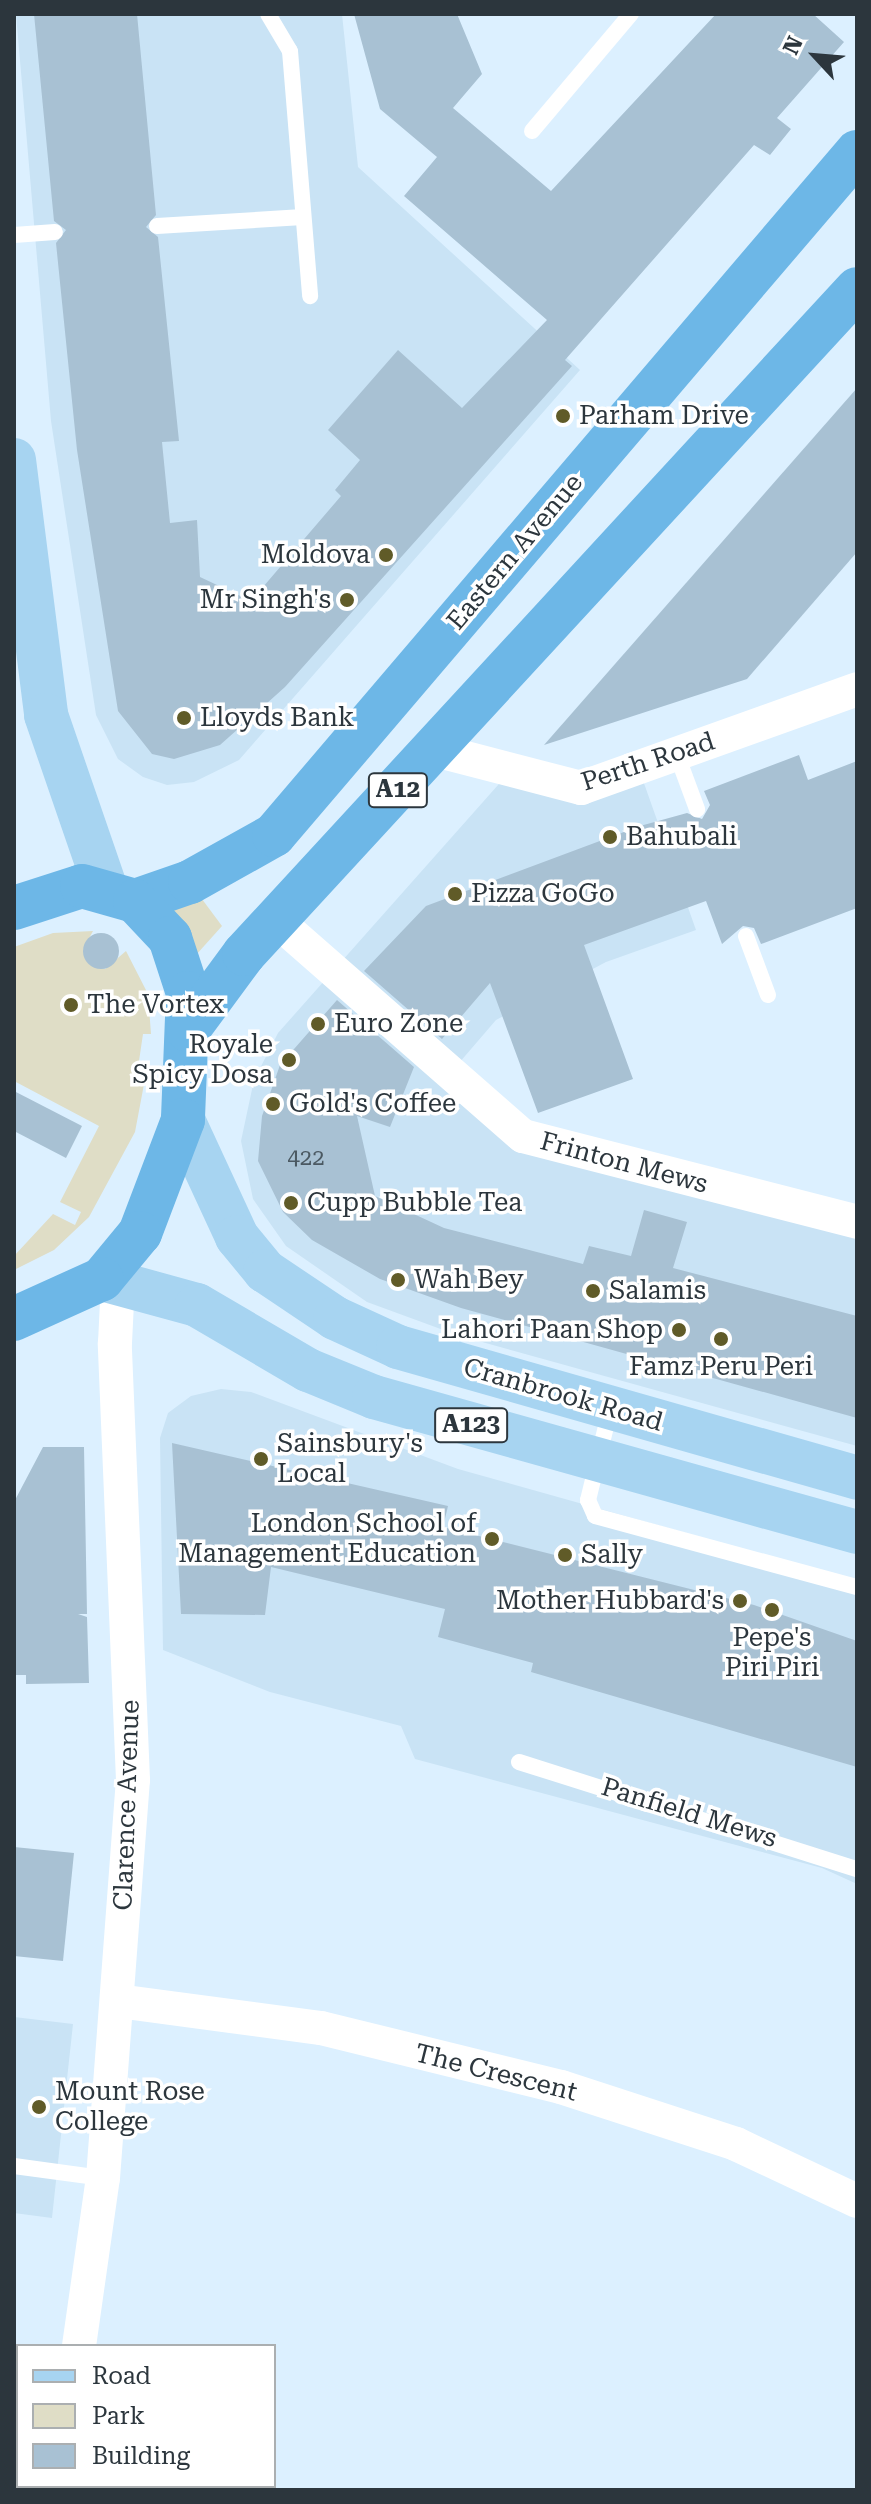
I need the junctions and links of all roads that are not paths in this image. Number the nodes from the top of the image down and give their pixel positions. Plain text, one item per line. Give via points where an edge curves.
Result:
1 (268, 14) edge
2 (631, 14) edge
3 (532, 131) dead end
4 (857, 152) edge
5 (303, 217) junction
6 (157, 226) dead end
7 (55, 232) dead end
8 (14, 235) edge
9 (857, 289) edge
10 (310, 296) dead end
11 (14, 460) edge
12 (857, 689) edge
13 (435, 750) junction
14 (677, 755) junction
15 (697, 809) dead end
16 (121, 895) junction
17 (14, 908) edge
18 (276, 920) junction
19 (746, 936) dead end
20 (768, 995) dead end
21 (188, 1030) junction
22 (183, 1120) junction
23 (857, 1222) edge
24 (114, 1275) junction
25 (14, 1319) edge
26 (610, 1410) junction
27 (596, 1461) junction
28 (857, 1478) edge
29 (857, 1532) edge
30 (857, 1587) edge
31 (519, 1762) dead end
32 (857, 1869) edge
33 (118, 2001) junction
34 (14, 2166) edge
35 (103, 2178) junction
36 (857, 2201) edge
37 (79, 2344) edge

1 - 5 lane via 290,51
2 - 3 lane
4 - 16 highway, Eastern Avenue / A12 via 274,835 190,882
5 - 6 lane
5 - 10 lane
7 - 8 lane
9 - 13 highway, A12
11 - 16 main road via 46,715
12 - 14 street, Perth Road
13 - 14 street, Perth Road via 581,788
13 - 18 highway, A12
14 - 15 lane
16 - 17 highway, A12 via 82,886
16 - 21 highway via 170,938 182,966
18 - 21 highway, A12
18 - 23 street, Frinton Mews via 523,1136
19 - 20 lane
21 - 22 highway
22 - 24 highway via 160,1192
22 - 26 main road, Cranbrook Road / A123 via 237,1237 295,1294 398,1347
24 - 25 highway
24 - 27 main road, Cranbrook Road / A123 via 229,1319 308,1370 374,1397
24 - 33 street, Clarence Avenue via 127,1513 133,1780
26 - 27 lane
26 - 28 main road, Cranbrook Road / A123
27 - 29 main road, Cranbrook Road / A123
27 - 30 lane via 588,1500 595,1516
31 - 32 lane, Panfield Mews
33 - 35 street, Clarence Avenue
33 - 36 street, The Crescent via 321,2028 561,2087 736,2144
34 - 35 lane
35 - 37 street, Clarence Avenue

